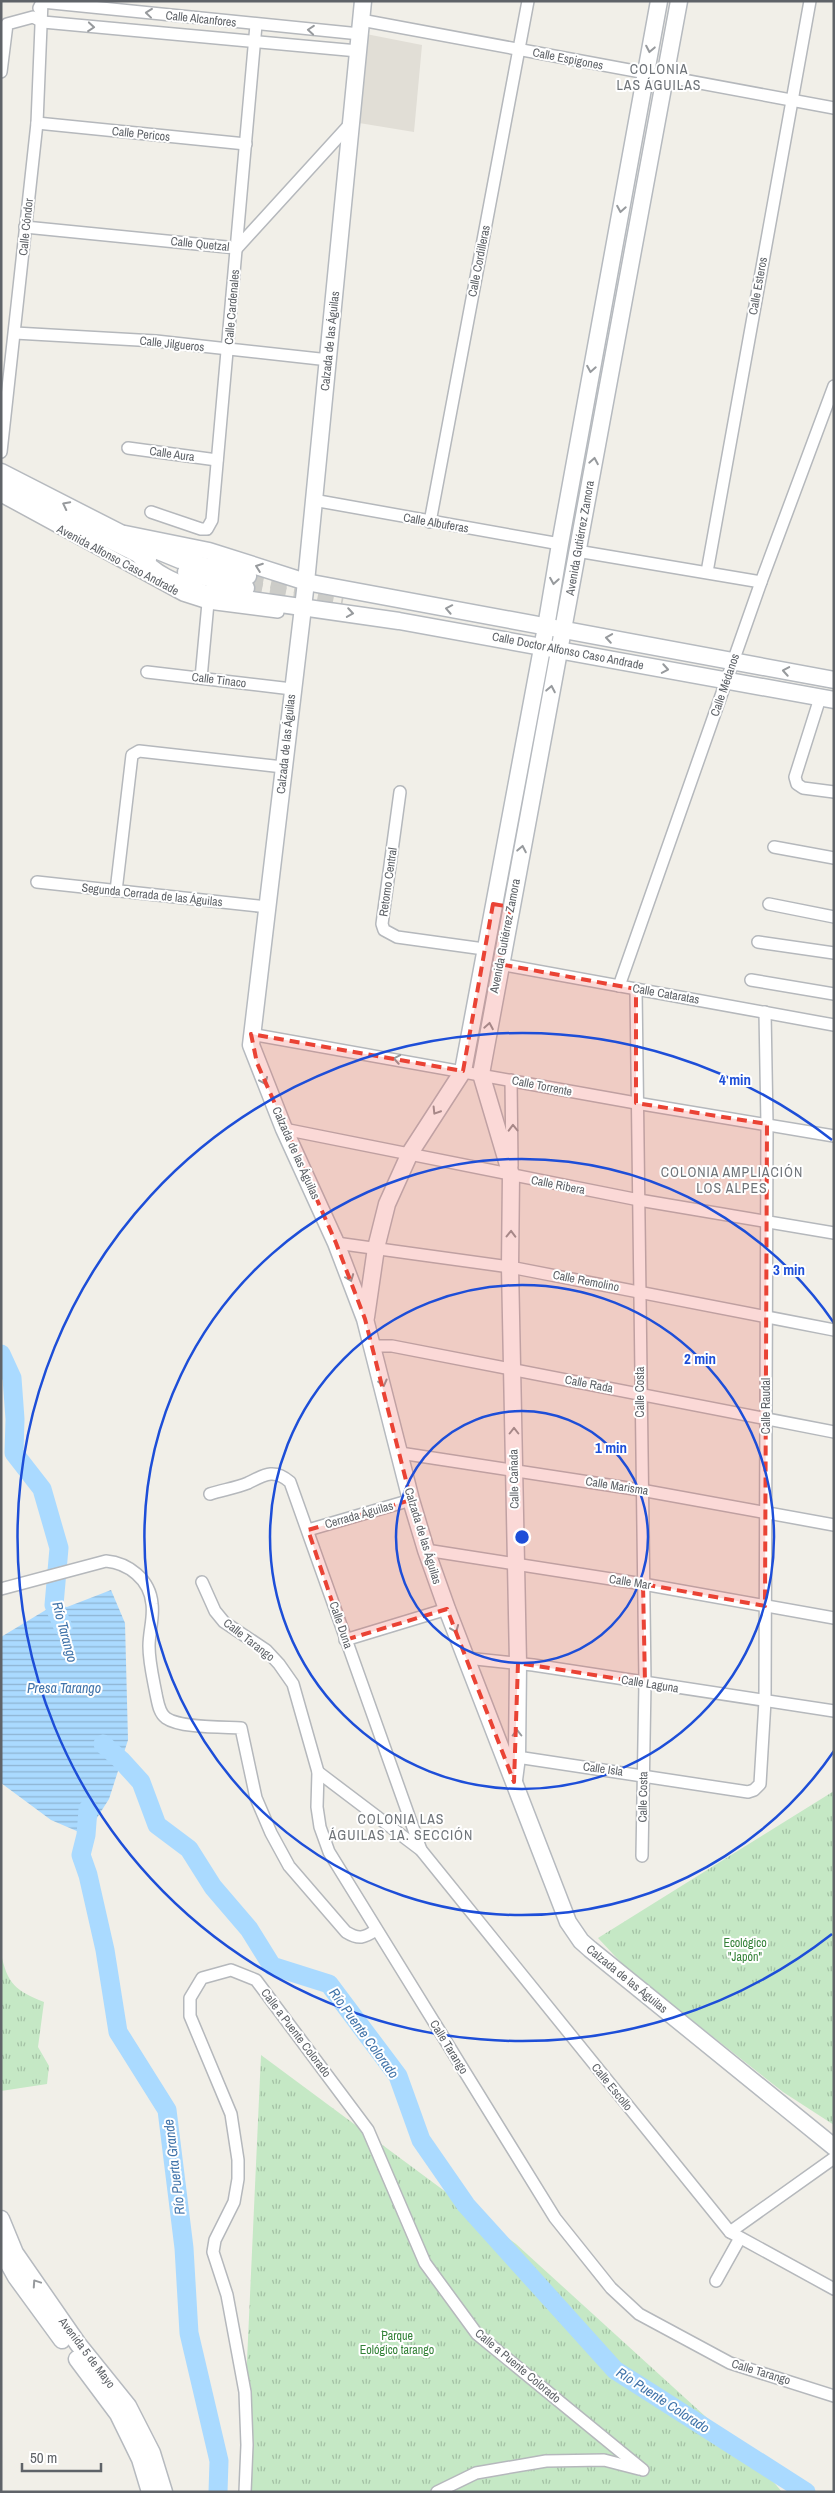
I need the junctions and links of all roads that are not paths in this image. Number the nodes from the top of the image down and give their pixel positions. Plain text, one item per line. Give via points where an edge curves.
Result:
1 (363, 1) edge
2 (528, 1) edge
3 (659, 1) edge
4 (678, 1) edge
5 (810, 1) edge
6 (42, 2) edge
7 (38, 20) junction
8 (4, 23) edge
9 (256, 25) junction
10 (360, 27) junction
11 (255, 42) junction
12 (519, 50) junction
13 (358, 52) junction
14 (1, 72) edge
15 (645, 74) junction
16 (664, 77) junction
17 (791, 100) junction
18 (834, 108) edge
19 (37, 123) junction
20 (351, 124) junction
21 (246, 144) junction
22 (25, 227) junction
23 (238, 248) junction
24 (15, 333) junction
25 (228, 350) junction
26 (329, 360) junction
27 (834, 386) edge
28 (128, 448) dead end
29 (1, 452) edge
30 (217, 460) junction
31 (1, 472) edge
32 (1, 486) edge
33 (1, 496) edge
34 (313, 500) junction
35 (151, 512) dead end
36 (430, 522) junction
37 (108, 533) junction
38 (125, 534) junction
39 (560, 544) junction
40 (577, 551) junction
41 (140, 556) junction
42 (707, 572) junction
43 (306, 582) junction
44 (761, 582) junction
45 (208, 603) junction
46 (301, 610) junction
47 (546, 627) junction
48 (562, 631) junction
49 (551, 647) junction
50 (733, 662) junction
51 (147, 672) dead end
52 (201, 678) junction
53 (727, 680) junction
54 (834, 680) edge
55 (292, 689) junction
56 (827, 699) edge
57 (283, 767) junction
58 (400, 792) dead end
59 (834, 792) edge
60 (774, 847) dead end
61 (834, 858) edge
62 (37, 882) dead end
63 (116, 891) junction
64 (493, 904) junction
65 (769, 904) dead end
66 (267, 907) junction
67 (511, 907) junction
68 (834, 917) edge
69 (758, 942) dead end
70 (484, 949) junction
71 (834, 953) edge
72 (499, 964) junction
73 (751, 980) dead end
74 (619, 986) junction
75 (636, 989) junction
76 (834, 994) edge
77 (765, 1012) junction
78 (834, 1024) edge
79 (251, 1034) junction
80 (462, 1070) junction
81 (480, 1074) junction
82 (511, 1080) junction
83 (636, 1103) junction
84 (767, 1124) junction
85 (284, 1128) junction
86 (834, 1136) edge
87 (410, 1153) junction
88 (511, 1175) junction
89 (639, 1200) junction
90 (767, 1220) junction
91 (834, 1233) edge
92 (336, 1243) junction
93 (376, 1248) junction
94 (510, 1267) junction
95 (640, 1292) junction
96 (767, 1317) junction
97 (365, 1319) junction
98 (834, 1330) edge
99 (374, 1346) junction
100 (514, 1370) junction
101 (640, 1394) junction
102 (766, 1420) junction
103 (834, 1432) edge
104 (400, 1454) junction
105 (514, 1470) junction
106 (641, 1490) junction
107 (210, 1494) dead end
108 (411, 1500) junction
109 (765, 1512) junction
110 (834, 1525) edge
111 (308, 1530) junction
112 (426, 1550) junction
113 (516, 1565) junction
114 (202, 1582) dead end
115 (643, 1584) junction
116 (1, 1589) edge
117 (765, 1606) junction
118 (447, 1609) junction
119 (834, 1618) edge
120 (346, 1640) junction
121 (466, 1658) junction
122 (518, 1663) junction
123 (644, 1683) junction
124 (765, 1701) junction
125 (834, 1712) edge
126 (517, 1757) junction
127 (318, 1772) junction
128 (643, 1775) junction
129 (514, 1782) junction
130 (748, 1792) joint
131 (421, 1850) junction
132 (642, 1856) dead end
133 (376, 1930) junction
134 (834, 2147) edge
135 (834, 2158) edge
136 (1, 2219) edge
137 (735, 2235) junction
138 (7, 2253) edge
139 (716, 2281) dead end
140 (834, 2289) edge
141 (74, 2347) junction
142 (834, 2396) edge
143 (150, 2492) edge
144 (164, 2492) edge
145 (244, 2492) edge
146 (437, 2492) edge

1 - 10 street, Calzada de las Águilas
2 - 12 street, Calle Cordilleras
3 -> 15 street, Avenida Gutiérrez Zamora
4 - 16 street, Avenida Gutiérrez Zamora
5 - 17 street, Calle Esteros
6 - 7 street, Calle Cóndor
9 -> 6 street, Calle Alcanfores
7 - 8 street
7 -> 11 street, Calle Alcanfores
7 - 19 street, Calle Cóndor
8 - 14 street
10 -> 9 street, Calle Alcanfores
9 - 11 street, Calle Cardenales
10 - 12 street, Calle Espigones
10 - 13 street, Calzada de las Águilas
11 - 13 street, Calle Alcanfores
11 - 21 street, Calle Cardenales
12 - 15 street, Calle Espigones
12 - 36 street, Calle Cordilleras
13 - 20 street, Calzada de las Águilas
15 - 16 street, Calle Espigones
15 -> 39 street, Avenida Gutiérrez Zamora
16 - 17 street, Calle Espigones
40 -> 16 street, Avenida Gutiérrez Zamora
17 - 18 street, Calle Espigones
17 - 42 street, Calle Esteros
19 - 21 street, Calle Pericos
19 - 22 street, Calle Cóndor
20 - 23 street, Calle Quetzal
20 - 26 street, Calzada de las Águilas
21 - 23 street, Calle Cardenales
22 - 23 street, Calle Quetzal
22 - 24 street, Calle Cóndor
23 - 25 street, Calle Cardenales
24 - 25 street, Calle Jilgueros
24 - 29 street, Calle Cóndor
25 - 26 street, Calle Jilgueros
25 - 30 street, Calle Cardenales
26 - 34 street, Calzada de las Águilas
27 - 44 street, Calle Médanos
28 - 30 street, Calle Aura
30 - 35 street, Calle Cardenales via 212,520 207,529
37 -> 31 street, Avenida Alfonso Caso Andrade
32 - 37 street, Avenida Alfonso Caso Andrade
33 - 45 street, Avenida Alfonso Caso Andrade via 163,585
34 - 36 street, Calle Albuferas
34 - 43 street, Calzada de las Águilas
36 - 39 street, Calle Albuferas
37 - 38 street, Avenida Alfonso Caso Andrade
37 - 41 street, Avenida Alfonso Caso Andrade
38 - 41 street, Avenida Alfonso Caso Andrade via 180,560 247,582 207,579
43 -> 38 street, Calle Doctor Alfonso Caso Andrade via 208,551
39 -> 47 street, Avenida Gutiérrez Zamora
40 - 42 street
40 - 48 street, Avenida Gutiérrez Zamora
41 - 46 street, Calle Doctor Alfonso Caso Andrade via 148,566 176,583 203,593
42 - 44 street
43 - 46 street, Calzada de las Águilas
47 -> 43 street, Calle Doctor Alfonso Caso Andrade
44 - 50 street, Calle Médanos
45 - 46 street, Avenida Alfonso Caso Andrade
45 - 52 street
46 -> 49 street, Calle Doctor Alfonso Caso Andrade
46 - 55 street, Calzada de las Águilas
47 - 48 street, Calle Doctor Alfonso Caso Andrade
47 - 49 street, Avenida Gutiérrez Zamora
48 - 49 street, Avenida Gutiérrez Zamora
50 -> 48 street, Calle Doctor Alfonso Caso Andrade
49 -> 53 street, Calle Doctor Alfonso Caso Andrade
49 - 64 street, Avenida Gutiérrez Zamora
67 -> 49 street, Avenida Gutiérrez Zamora
50 - 53 street, Calle Médanos
54 -> 50 street, Calle Doctor Alfonso Caso Andrade
51 - 52 street, Calle Tinaco
52 - 55 street, Calle Tinaco
53 - 56 street, Calle Doctor Alfonso Caso Andrade
53 - 74 street, Calle Médanos
55 - 57 street, Calzada de las Águilas
56 - 59 street via 795,777 803,788
57 - 63 street via 139,751 132,755
57 - 66 street, Calzada de las Águilas
58 - 70 street, Retorno Central via 382,924 384,930 397,937
60 - 61 street
62 - 63 street, Segunda Cerrada de las Águilas
63 - 66 street, Segunda Cerrada de las Águilas
64 - 67 street
64 - 70 street, Avenida Gutiérrez Zamora
65 - 68 street
66 - 79 street, Calzada de las Águilas
67 - 72 street, Avenida Gutiérrez Zamora
69 - 71 street
70 - 80 street, Avenida Gutiérrez Zamora
72 - 74 street, Calle Cataratas
81 -> 72 street, Avenida Gutiérrez Zamora
73 - 76 street
74 - 75 street, Calle Cataratas
75 - 77 street, Calle Cataratas
75 - 83 street, Calle Costa
77 - 78 street, Calle Cataratas
77 - 84 street, Calle Raudal
80 -> 79 street, Calle Torrente
79 -> 85 street, Calzada de las Águilas via 257,1064
80 - 81 street, Calle Torrente
80 -> 87 street
81 - 82 street, Calle Torrente
81 - 88 street, Calle Cañada
82 - 83 street, Calle Torrente
88 -> 82 street, Calle Cañada
83 - 84 street, Calle Torrente
83 - 89 street, Calle Costa
84 - 86 street, Calle Torrente
84 - 90 street, Calle Raudal
85 - 87 street, Calle Ribera
85 - 92 street, Calzada de las Águilas
87 - 88 street, Calle Ribera
87 - 93 street via 387,1204
88 - 89 street, Calle Ribera
94 -> 88 street, Calle Cañada
89 - 90 street, Calle Ribera
89 - 95 street, Calle Costa
90 - 91 street, Calle Ribera
90 - 96 street, Calle Raudal
92 - 93 street, Calle Remolino
92 -> 97 street, Calzada de las Águilas
93 - 94 street, Calle Remolino
93 - 97 street
94 - 95 street, Calle Remolino
94 - 100 street, Calle Cañada
95 - 96 street, Calle Remolino
95 - 101 street, Calle Costa
96 - 98 street, Calle Remolino
96 - 102 street, Calle Raudal
97 - 99 street, Calzada de las Águilas
99 - 100 street, Calle Rada via 392,1346
99 -> 104 street, Calzada de las Águilas
100 - 101 street, Calle Rada
105 -> 100 street, Calle Cañada
101 - 102 street, Calle Rada
101 - 106 street, Calle Costa
102 - 103 street, Calle Rada
102 - 109 street, Calle Raudal
104 - 105 street, Calle Marisma
104 - 108 street, Calzada de las Águilas
105 - 106 street, Calle Marisma
105 - 113 street, Calle Cañada
106 - 109 street, Calle Marisma
106 - 115 street, Calle Costa
107 - 111 street, Calle Duna via 247,1483 261,1475 277,1474 290,1482
108 - 111 street, Cerrada Águilas
108 - 112 street, Calzada de las Águilas
109 - 110 street, Calle Marisma
109 - 117 street, Calle Raudal
111 - 120 street, Calle Duna
112 - 113 street, Calle Mar
112 - 118 street, Calzada de las Águilas
113 - 115 street, Calle Mar
113 - 122 street, Calle Cañada
114 - 127 street, Calle Tarango via 215,1611 224,1622 266,1650 292,1684
115 - 117 street, Calle Mar
115 - 123 street, Calle Costa
116 - 133 street via 106,1561 130,1567 141,1579 152,1604 150,1665 160,1711 176,1722 241,1728 256,1798 289,1866 346,1932 357,1938
117 - 119 street, Calle Mar
117 - 124 street, Calle Raudal
118 - 120 street
118 -> 121 street, Calzada de las Águilas
120 - 131 street, Calle Duna
121 - 122 street, Calle Laguna
121 - 129 street, Calzada de las Águilas
122 - 123 street, Calle Laguna
126 -> 122 street, Calle Cañada
123 - 124 street, Calle Laguna
123 - 128 street, Calle Costa
124 - 125 street, Calle Laguna
124 - 130 street, Calle Raudal via 762,1776 760,1784
126 - 128 street, Calle Isla
126 - 129 street, Calle Cañada
127 - 131 street
127 - 133 street, Calle Tarango via 316,1807 329,1852
128 - 130 street, Calle Isla
128 - 132 street, Calle Costa
129 - 134 street, Calzada de las Águilas via 568,1922 581,1941
131 - 137 street, Calle Escollo
133 - 142 street, Calle Tarango via 555,2218 611,2288 639,2314 730,2363
135 - 137 street
136 - 138 street, Avenida 5 de Mayo
137 - 139 street
137 - 140 street, Calle Escollo
138 - 141 street, Avenida 5 de Mayo
141 - 143 street, Avenida 5 de Mayo via 118,2414 140,2459
141 - 144 street, Avenida 5 de Mayo via 128,2406 152,2453
145 - 146 street, Calle a Puente Colorado via 247,2446 245,2392 227,2295 213,2252 215,2240 234,2202 238,2160 231,2114 190,2016 190,1998 202,1978 231,1970 256,1980 368,2130 425,2263 477,2334 643,2470 604,2460 546,2461 476,2474

